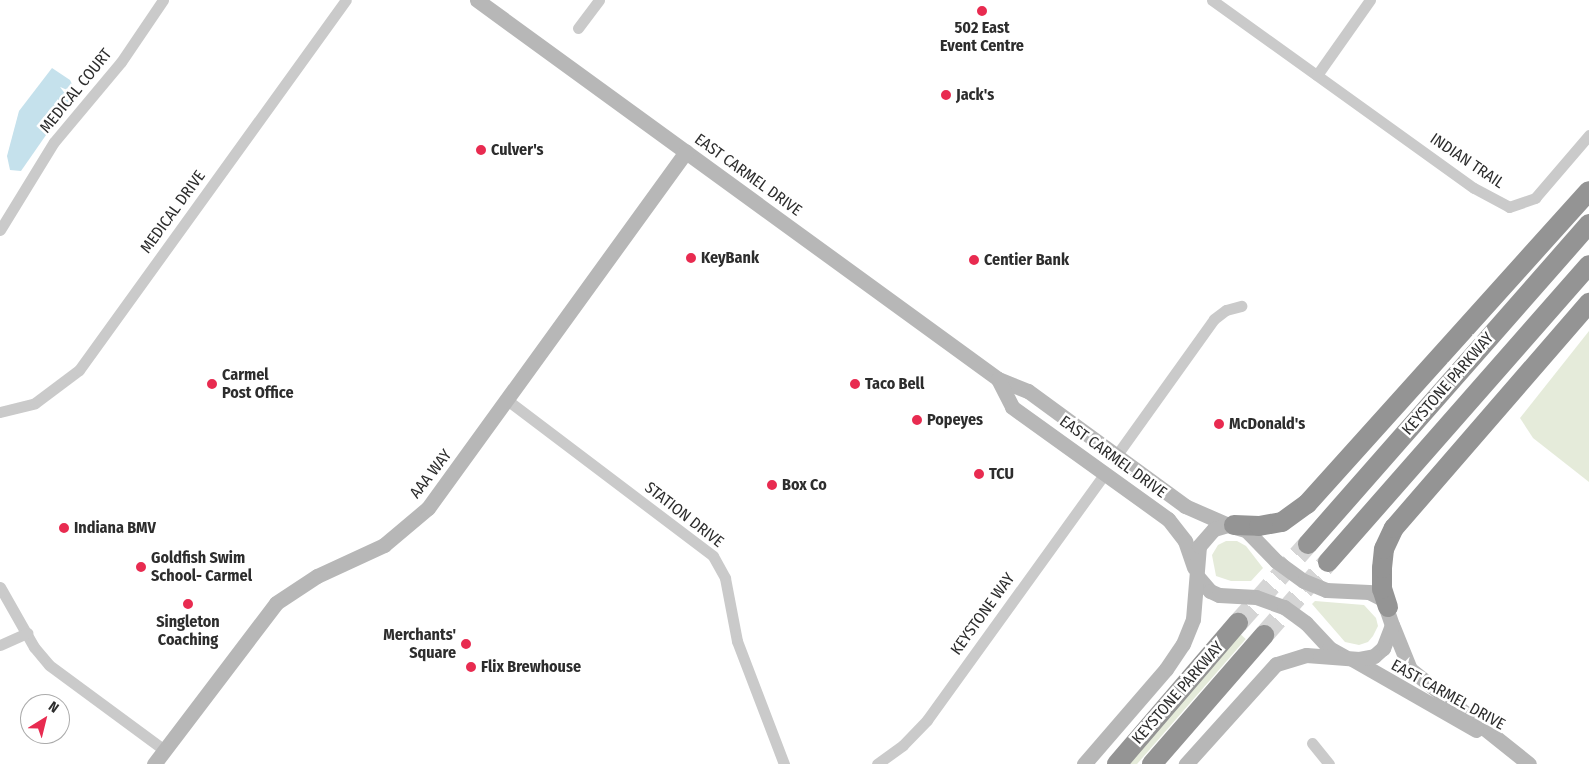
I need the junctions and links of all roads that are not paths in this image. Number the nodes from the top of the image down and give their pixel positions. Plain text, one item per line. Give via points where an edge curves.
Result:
1 (163, 0) edge
2 (346, 0) edge
3 (477, 0) edge
4 (599, 0) edge
5 (1212, 0) edge
6 (1370, 0) edge
7 (578, 28) dead end
8 (1317, 75) junction
9 (1589, 134) edge
10 (686, 151) junction
11 (1589, 191) edge
12 (1589, 224) edge
13 (0, 230) edge
14 (1589, 265) edge
15 (1589, 303) edge
16 (1241, 306) dead end
17 (998, 379) junction
18 (507, 400) junction
19 (0, 412) edge
20 (1116, 456) junction
21 (1105, 473) junction
22 (1231, 525) junction
23 (1308, 544) tunnel mouth
24 (1328, 562) tunnel mouth
25 (1197, 574) junction
26 (0, 587) edge
27 (1390, 616) junction
28 (1238, 623) tunnel mouth
29 (27, 632) junction
30 (1264, 635) tunnel mouth
31 (0, 645) edge
32 (1350, 659) junction
33 (1312, 742) dead end
34 (1503, 745) junction
35 (163, 749) junction
36 (154, 764) edge
37 (784, 764) edge
38 (877, 764) edge
39 (1084, 764) edge
40 (1117, 764) edge
41 (1152, 764) edge
42 (1186, 764) edge
43 (1329, 764) edge
44 (1529, 764) edge

1 - 13 street, MEDICAL COURT via 121,62 54,142
2 - 19 street, MEDICAL DRIVE via 79,370 35,403
3 - 10 street, EAST CARMEL DRIVE
4 - 7 street
5 - 8 street, INDIAN TRAIL
6 - 8 street
8 - 9 street, INDIAN TRAIL via 1474,188 1509,207 1535,198
10 - 17 street, EAST CARMEL DRIVE
10 - 18 street, AAA WAY
11 - 22 highway via 1307,504 1282,522 1259,526
12 - 23 highway, KEYSTONE PARKWAY
14 - 24 highway, KEYSTONE PARKWAY
15 - 27 highway via 1390,533 1382,568 1382,589
16 - 20 street via 1226,310 1214,319
17 - 20 street, EAST CARMEL DRIVE via 1028,390
17 - 21 street, EAST CARMEL DRIVE via 1012,407
18 - 35 street, AAA WAY via 440,493 414,523 384,545 317,576 276,603
18 - 37 street, STATION DRIVE via 713,556 725,578 737,641
20 - 22 street, EAST CARMEL DRIVE via 1185,506
21 - 25 street, EAST CARMEL DRIVE via 1171,522 1185,541
21 - 38 street, KEYSTONE WAY via 927,720 904,745
22 - 25 street via 1214,529 1202,540
22 - 27 street, EAST CARMEL DRIVE via 1250,533 1276,561 1304,581 1326,590 1369,592 1382,599
25 - 32 street, EAST CARMEL DRIVE via 1210,591 1219,595 1256,597 1284,607 1306,623 1330,648
25 - 39 street via 1193,619 1183,644
26 - 29 street
27 - 32 street via 1383,648 1367,658
27 - 34 street, EAST CARMEL DRIVE via 1410,669
28 - 40 highway, KEYSTONE PARKWAY
29 - 31 street
29 - 35 street via 49,665
30 - 41 highway, KEYSTONE PARKWAY
32 - 34 street, EAST CARMEL DRIVE
32 - 42 street via 1306,655 1276,664
33 - 43 street
34 - 44 street, EAST CARMEL DRIVE
35 - 36 street, AAA WAY

